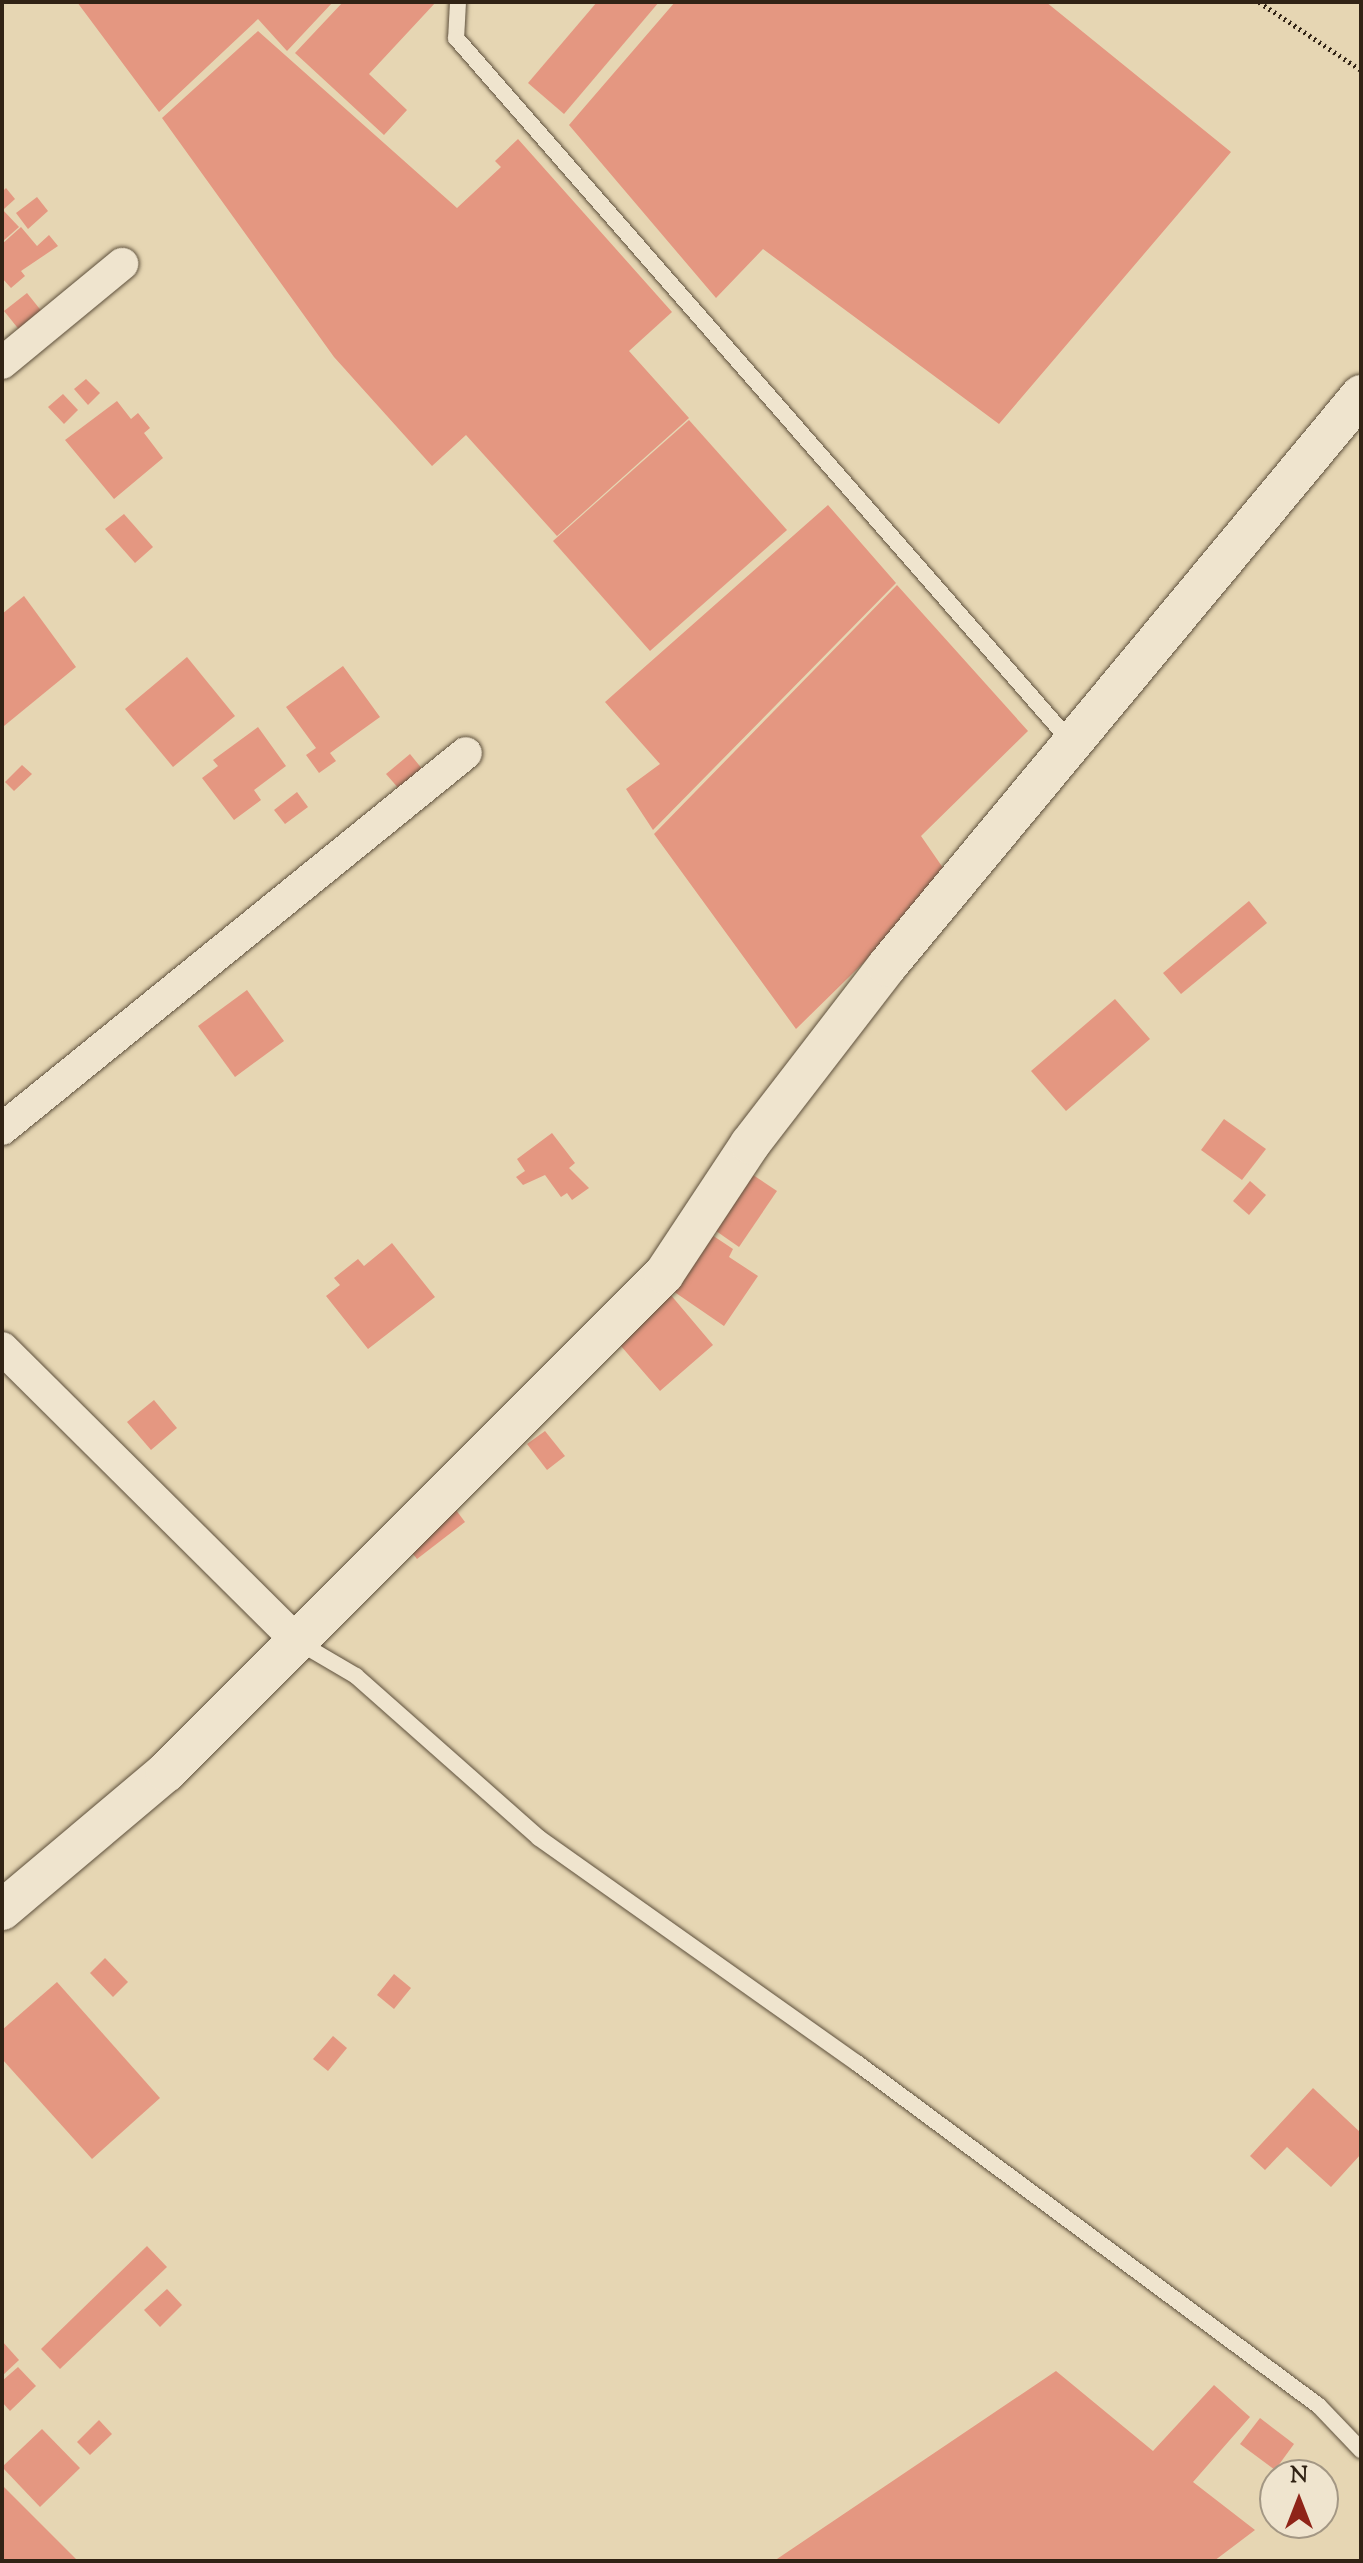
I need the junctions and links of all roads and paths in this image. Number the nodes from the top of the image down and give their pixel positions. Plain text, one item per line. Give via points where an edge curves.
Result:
1 (458, 2) edge
2 (1259, 2) edge
3 (1361, 70) edge
4 (122, 264) dead end
5 (2, 363) edge
6 (1361, 395) edge
7 (1073, 744) junction
8 (466, 753) dead end
9 (2, 1129) edge
10 (2, 1348) edge
11 (297, 1641) junction
12 (2, 1910) edge
13 (1361, 2450) edge

1 - 7 lane via 456,38
2 - 3 path
4 - 5 street
6 - 7 street
7 - 11 street via 887,966 750,1144 664,1274
8 - 9 street
10 - 11 street
11 - 12 street via 166,1772
11 - 13 lane via 356,1676 539,1838 857,2063 1319,2406

